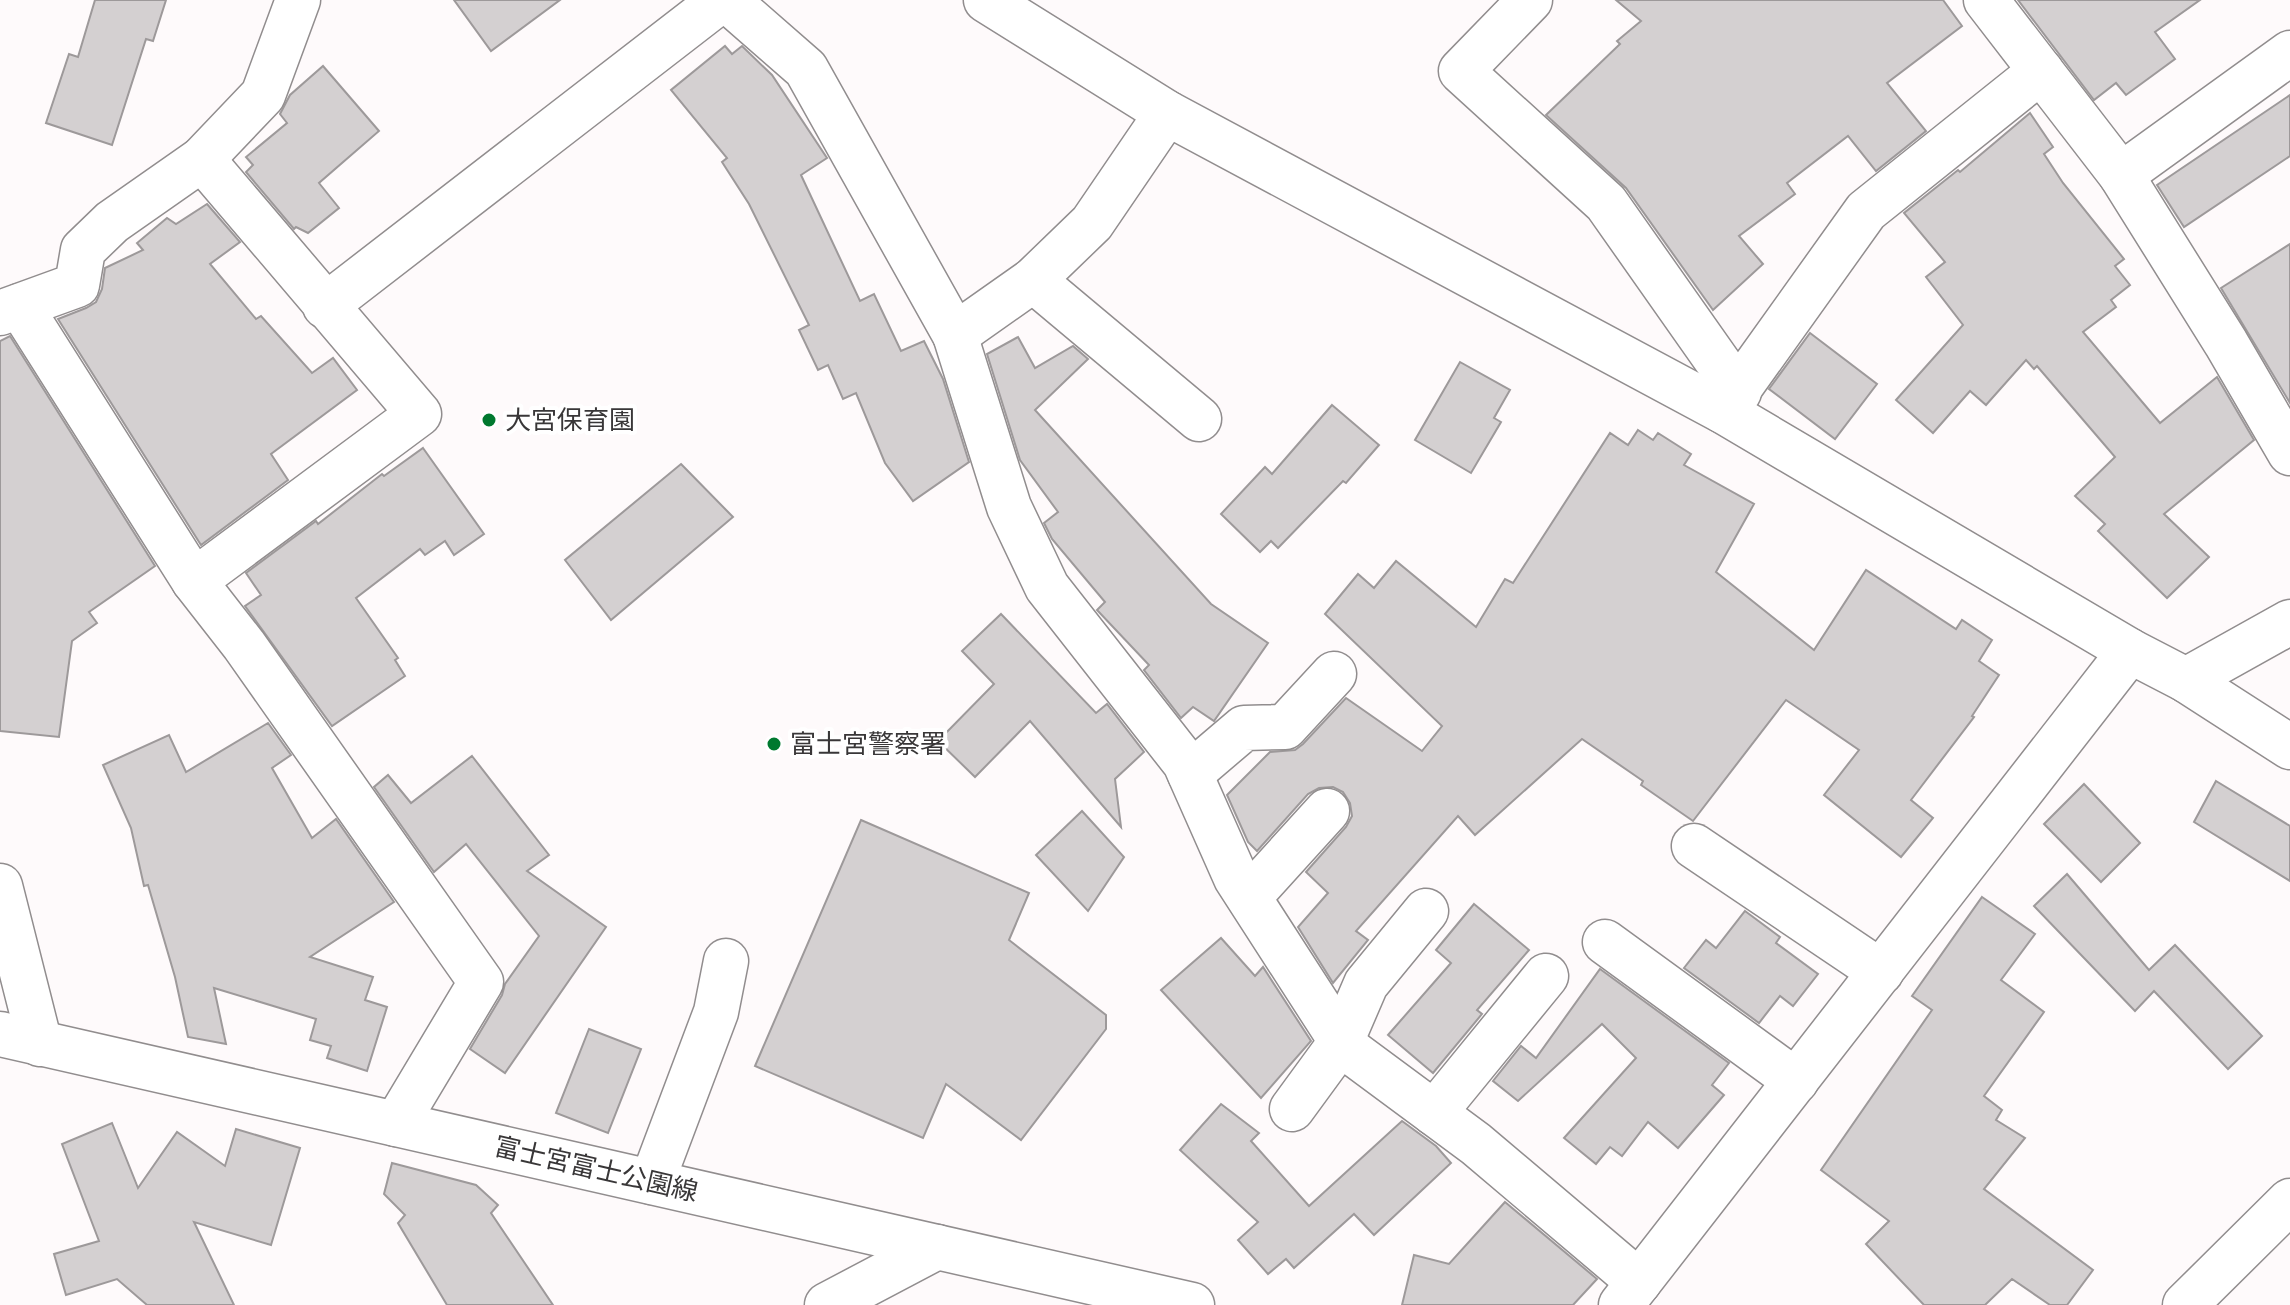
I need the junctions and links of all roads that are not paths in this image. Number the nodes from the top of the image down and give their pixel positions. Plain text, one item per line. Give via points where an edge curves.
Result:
1 (298, 0) edge
2 (721, 0) edge
3 (727, 0) edge
4 (986, 0) edge
5 (1530, 0) edge
6 (1986, 0) edge
7 (2290, 53) edge
8 (2041, 71) junction
9 (1167, 113) junction
10 (202, 159) junction
11 (2121, 175) junction
12 (1033, 280) junction
13 (325, 306) junction
14 (10, 310) edge
15 (955, 335) junction
16 (1731, 402) junction
17 (1199, 419) dead end
18 (2290, 453) edge
19 (194, 581) junction
20 (2290, 622) edge
21 (2130, 651) junction
22 (1334, 674) dead end
23 (2186, 680) junction
24 (2290, 747) edge
25 (1190, 774) junction
26 (1327, 811) dead end
27 (1694, 846) dead end
28 (0, 886) edge
29 (1249, 897) junction
30 (1426, 911) dead end
31 (1605, 942) dead end
32 (726, 961) dead end
33 (1881, 972) junction
34 (1546, 976) dead end
35 (20, 1039) edge
36 (1341, 1042) junction
37 (1796, 1081) junction
38 (1292, 1109) dead end
39 (1434, 1113) junction
40 (396, 1124) junction
41 (652, 1182) junction
42 (2290, 1201) edge
43 (937, 1247) junction
44 (1630, 1294) edge
45 (827, 1305) edge
46 (1192, 1305) edge
47 (2185, 1305) edge

1 - 10 street via 263,95
2 - 13 street
3 - 15 street via 806,69
4 - 9 street
5 - 16 street via 1461,71 1606,203
6 - 8 street
7 - 11 street
8 - 11 street
8 - 16 street via 1866,211
9 - 12 street via 1092,223
9 - 16 street
10 - 13 street
10 - 14 street via 112,222 83,250 77,285
11 - 18 street
12 - 15 street
12 - 17 street
13 - 19 street via 419,414
14 - 19 street
15 - 25 street via 1009,507 1047,587
16 - 21 street
19 - 40 street via 481,982
20 - 23 street
21 - 23 street
21 - 33 street
22 - 25 street via 1285,727 1244,728
23 - 24 street
25 - 29 street
26 - 29 street
27 - 33 street
28 - 35 street
29 - 36 street
30 - 36 street via 1366,984
31 - 37 street
32 - 41 street via 716,1012
33 - 37 street
34 - 39 street
35 - 40 street, 富士宮富士公園線
36 - 38 street
36 - 39 street
37 - 44 street
39 - 44 street via 1476,1144
40 - 41 street, 富士宮富士公園線
41 - 43 street, 富士宮富士公園線
42 - 47 street
43 - 45 street
43 - 46 street, 富士宮富士公園線

